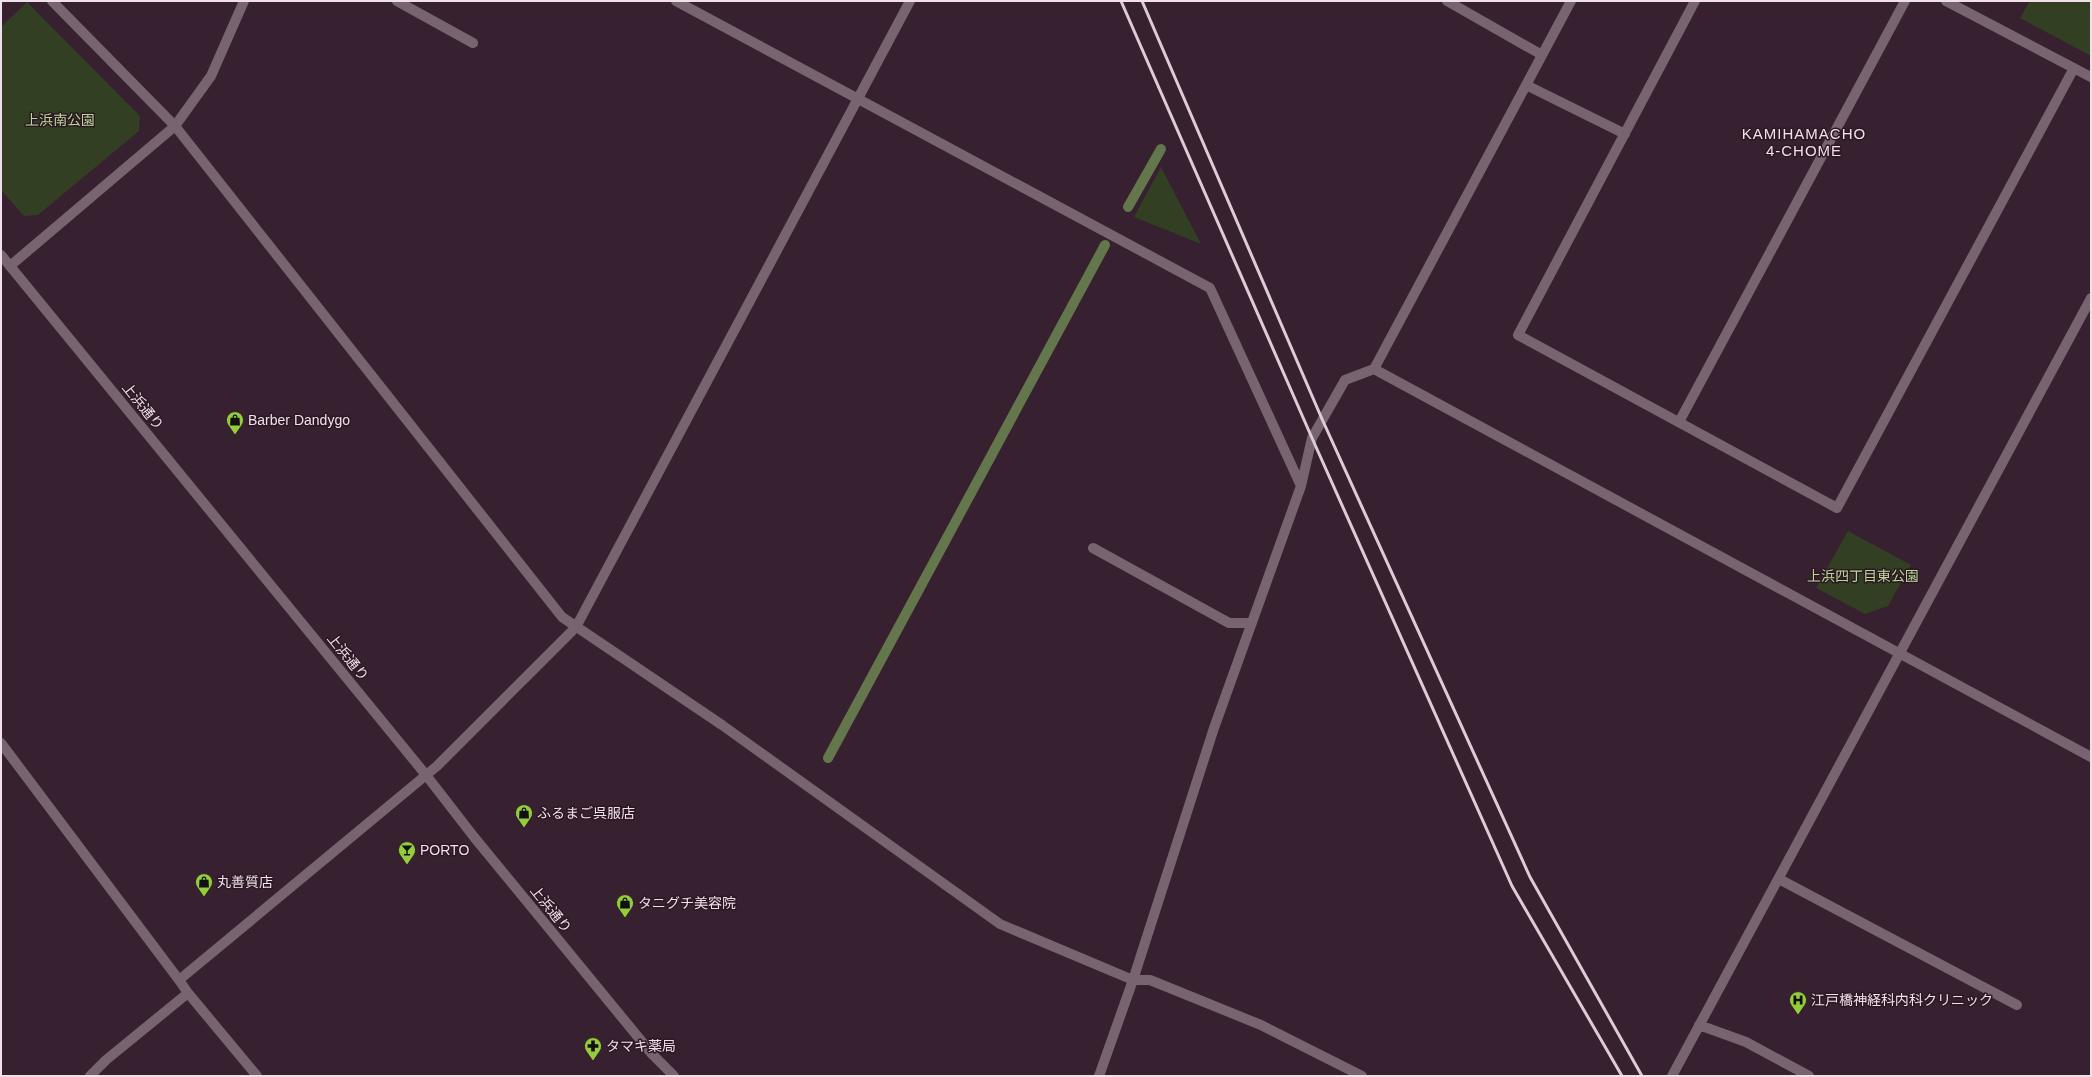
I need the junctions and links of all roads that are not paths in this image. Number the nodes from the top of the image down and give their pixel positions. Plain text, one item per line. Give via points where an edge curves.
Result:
1 (52, 1) edge
2 (244, 1) edge
3 (397, 1) edge
4 (676, 1) edge
5 (910, 1) edge
6 (1447, 1) edge
7 (1571, 1) edge
8 (1695, 1) edge
9 (1904, 1) edge
10 (1946, 1) edge
11 (473, 43) dead end
12 (1542, 55) junction
13 (2074, 68) junction
14 (2091, 77) edge
15 (1526, 85) junction
16 (858, 98) junction
17 (175, 126) junction
18 (1625, 134) junction
19 (1, 255) edge
20 (10, 266) junction
21 (2091, 298) edge
22 (1374, 369) junction
23 (1679, 422) junction
24 (1301, 486) junction
25 (1093, 548) dead end
26 (1252, 623) junction
27 (576, 627) junction
28 (1899, 654) junction
29 (1, 743) edge
30 (2091, 757) edge
31 (426, 775) junction
32 (1779, 878) junction
33 (179, 980) junction
34 (1133, 980) junction
35 (188, 993) junction
36 (2017, 1005) dead end
37 (1699, 1025) junction
38 (90, 1076) edge
39 (257, 1076) edge
40 (674, 1076) edge
41 (1099, 1076) edge
42 (1362, 1076) edge
43 (1672, 1076) edge
44 (1809, 1076) edge

1 - 17 street
2 - 17 street via 211,76
3 - 11 street
4 - 16 street
5 - 16 street
6 - 12 street
7 - 12 street
8 - 18 street
9 - 23 street
10 - 13 street
12 - 15 street
13 - 14 street
13 - 23 street via 1837,508
15 - 18 street
15 - 22 street
16 - 24 street via 1210,288
16 - 27 street
17 - 20 street
17 - 27 street via 562,617
18 - 23 street via 1518,335
19 - 20 street, 上浜通り
20 - 31 street, 上浜通り
21 - 28 street
22 - 24 street via 1345,380 1312,438
22 - 28 street
24 - 26 street
25 - 26 street via 1229,623
26 - 34 street via 1214,728
27 - 31 street
27 - 34 street via 722,724 1000,924
28 - 30 street
28 - 32 street
29 - 33 street
31 - 33 street
31 - 40 street, 上浜通り via 632,1030
32 - 36 street
32 - 37 street
33 - 35 street
34 - 41 street
34 - 42 street via 1150,980 1261,1025
35 - 38 street
35 - 39 street
37 - 43 street
37 - 44 street via 1746,1042

